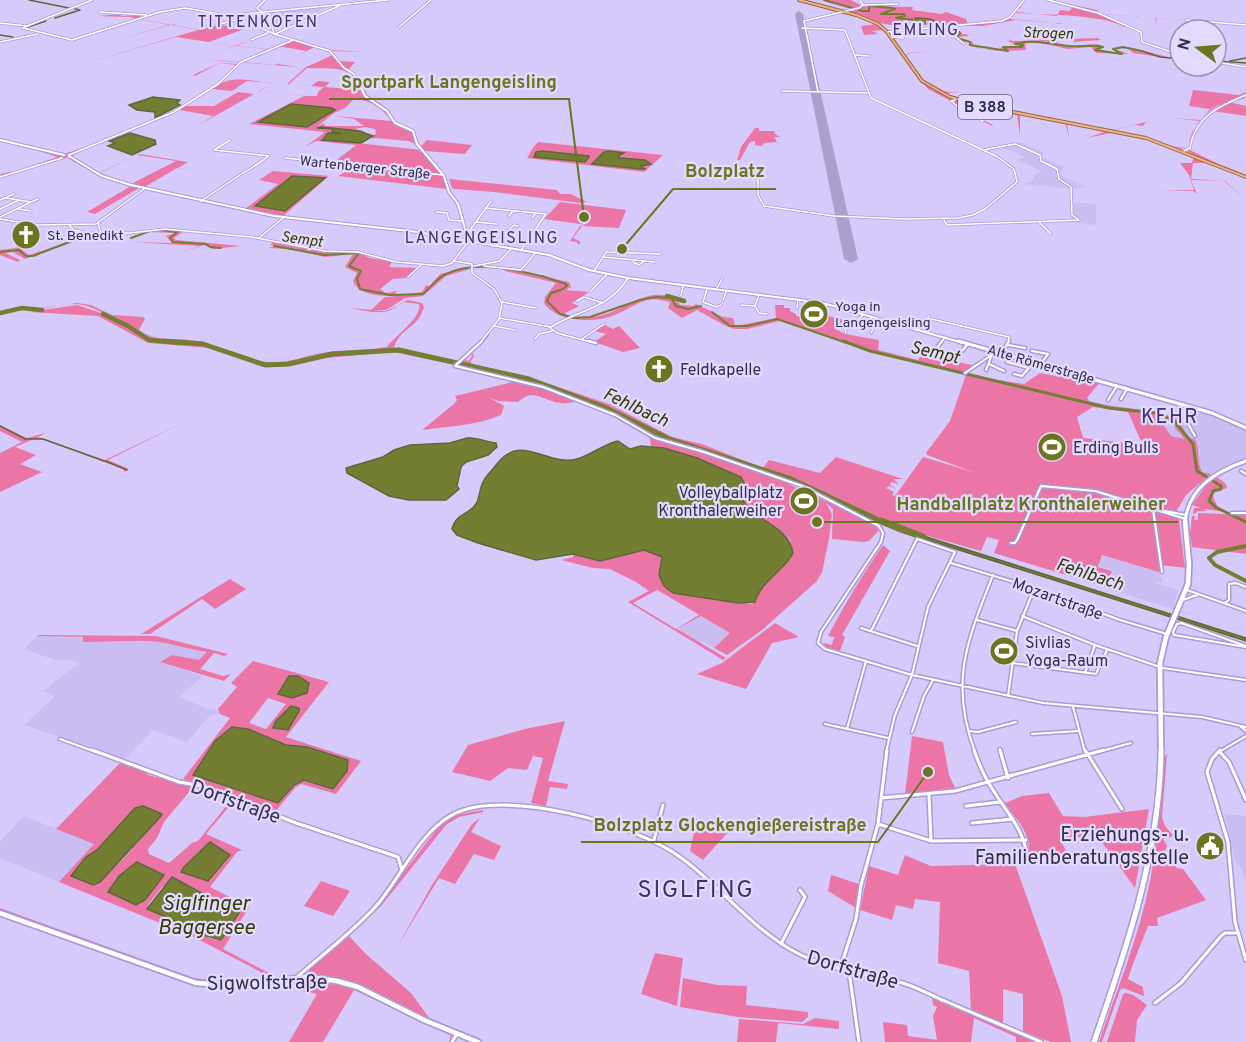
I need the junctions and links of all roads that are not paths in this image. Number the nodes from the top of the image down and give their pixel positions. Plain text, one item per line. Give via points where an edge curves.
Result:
1 (92, 0) edge
2 (265, 0) edge
3 (388, 0) edge
4 (431, 0) edge
5 (799, 0) edge
6 (860, 0) edge
7 (1024, 0) edge
8 (1048, 0) edge
9 (898, 4) dead end
10 (863, 5) junction
11 (339, 6) junction
12 (258, 10) junction
13 (286, 10) junction
14 (99, 12) dead end
15 (844, 12) junction
16 (222, 14) junction
17 (150, 15) junction
18 (216, 16) dead end
19 (231, 16) junction
20 (282, 16) junction
21 (268, 17) junction
22 (303, 18) dead end
23 (239, 19) junction
24 (271, 21) junction
25 (0, 23) edge
26 (220, 24) dead end
27 (1228, 24) edge
28 (250, 25) junction
29 (1246, 25) edge
30 (24, 27) junction
31 (399, 27) dead end
32 (804, 28) junction
33 (928, 28) junction
34 (933, 28) joint
35 (889, 32) junction
36 (268, 33) junction
37 (908, 33) dead end
38 (41, 34) junction
39 (275, 34) junction
40 (892, 37) junction
41 (251, 40) dead end
42 (294, 40) junction
43 (0, 42) edge
44 (964, 44) dead end
45 (1168, 51) edge
46 (856, 56) junction
47 (869, 56) dead end
48 (1228, 64) edge
49 (1246, 67) edge
50 (782, 91) dead end
51 (818, 92) junction
52 (867, 93) junction
53 (1246, 95) edge
54 (958, 99) junction
55 (983, 121) dead end
56 (0, 140) edge
57 (230, 140) dead end
58 (983, 150) dead end
59 (1184, 151) junction
60 (65, 156) junction
61 (285, 158) dead end
62 (758, 167) dead end
63 (444, 176) junction
64 (0, 177) edge
65 (1246, 177) edge
66 (144, 189) junction
67 (14, 194) dead end
68 (6, 198) junction
69 (38, 199) dead end
70 (0, 200) edge
71 (19, 200) junction
72 (201, 201) junction
73 (491, 201) dead end
74 (31, 202) junction
75 (485, 208) junction
76 (0, 209) edge
77 (19, 209) junction
78 (31, 211) dead end
79 (513, 211) junction
80 (436, 212) dead end
81 (536, 213) junction
82 (509, 216) dead end
83 (0, 218) edge
84 (284, 218) junction
85 (532, 218) dead end
86 (944, 220) dead end
87 (1079, 220) junction
88 (462, 221) junction
89 (475, 222) junction
90 (1039, 222) junction
91 (98, 223) junction
92 (498, 224) dead end
93 (1082, 224) dead end
94 (69, 225) junction
95 (518, 226) dead end
96 (466, 232) junction
97 (101, 234) junction
98 (1050, 234) dead end
99 (259, 238) junction
100 (466, 242) junction
101 (492, 246) junction
102 (511, 249) junction
103 (521, 250) junction
104 (536, 252) junction
105 (661, 254) dead end
106 (366, 255) joint
107 (603, 257) junction
108 (454, 261) junction
109 (655, 262) dead end
110 (422, 264) junction
111 (484, 265) junction
112 (472, 267) junction
113 (593, 269) junction
114 (607, 274) junction
115 (408, 278) dead end
116 (628, 278) junction
117 (722, 279) dead end
118 (683, 286) junction
119 (707, 289) junction
120 (716, 290) junction
121 (591, 291) dead end
122 (726, 291) junction
123 (681, 295) dead end
124 (759, 295) junction
125 (798, 299) junction
126 (723, 300) dead end
127 (577, 301) dead end
128 (502, 302) junction
129 (603, 303) junction
130 (827, 304) junction
131 (721, 305) dead end
132 (755, 306) junction
133 (536, 308) dead end
134 (797, 308) dead end
135 (740, 310) dead end
136 (767, 314) dead end
137 (863, 315) junction
138 (928, 317) joint
139 (499, 318) junction
140 (878, 319) junction
141 (814, 320) dead end
142 (604, 324) dead end
143 (494, 326) junction
144 (549, 327) junction
145 (515, 330) dead end
146 (919, 330) junction
147 (552, 331) junction
148 (846, 333) dead end
149 (871, 333) dead end
150 (945, 337) junction
151 (1010, 338) joint
152 (535, 339) dead end
153 (582, 339) junction
154 (596, 343) dead end
155 (968, 344) junction
156 (1007, 345) junction
157 (937, 348) dead end
158 (1025, 348) dead end
159 (1032, 351) dead end
160 (961, 352) dead end
161 (996, 352) junction
162 (1002, 354) junction
163 (991, 357) junction
164 (1007, 362) dead end
165 (1034, 362) junction
166 (989, 364) junction
167 (1041, 364) junction
168 (456, 366) joint
169 (1029, 368) junction
170 (986, 370) dead end
171 (1004, 371) dead end
172 (965, 372) dead end
173 (1014, 374) dead end
174 (1117, 386) junction
175 (1127, 389) junction
176 (1121, 399) dead end
177 (1108, 400) dead end
178 (1190, 407) junction
179 (1246, 428) edge
180 (1195, 436) dead end
181 (1246, 461) edge
182 (1241, 471) dead end
183 (1246, 474) edge
184 (1209, 480) joint
185 (1041, 486) joint
186 (1153, 509) junction
187 (1232, 513) dead end
188 (1246, 513) edge
189 (1186, 515) junction
190 (882, 531) joint
191 (1011, 543) dead end
192 (949, 562) junction
193 (1162, 572) dead end
194 (993, 575) junction
195 (1246, 587) edge
196 (1034, 588) junction
197 (1187, 590) junction
198 (1200, 595) junction
199 (1183, 600) junction
200 (1224, 603) junction
201 (1246, 611) edge
202 (1022, 616) junction
203 (976, 620) junction
204 (1175, 623) junction
205 (861, 628) dead end
206 (871, 631) junction
207 (1017, 631) junction
208 (1167, 634) junction
209 (1095, 645) junction
210 (917, 646) junction
211 (1246, 646) edge
212 (1107, 650) junction
213 (866, 661) junction
214 (1012, 663) junction
215 (1160, 667) junction
216 (1085, 673) junction
217 (912, 675) junction
218 (933, 680) junction
219 (1246, 680) edge
220 (961, 687) junction
221 (1008, 696) junction
222 (1073, 707) junction
223 (1160, 714) junction
224 (1016, 722) dead end
225 (825, 724) dead end
226 (847, 729) junction
227 (968, 731) junction
228 (1078, 731) junction
229 (1246, 731) edge
230 (912, 732) dead end
231 (1032, 734) dead end
232 (888, 738) junction
233 (60, 739) dead end
234 (1131, 743) dead end
235 (1000, 749) dead end
236 (1219, 751) junction
237 (1086, 754) junction
238 (1008, 778) junction
239 (988, 783) junction
240 (929, 795) junction
241 (881, 798) junction
242 (1246, 800) edge
243 (1000, 802) junction
244 (663, 805) dead end
245 (966, 806) dead end
246 (1122, 809) dead end
247 (1013, 819) junction
248 (972, 823) dead end
249 (878, 824) junction
250 (654, 840) junction
251 (1026, 840) junction
252 (932, 841) junction
253 (1027, 860) dead end
254 (402, 870) junction
255 (800, 890) dead end
256 (0, 913) edge
257 (1237, 933) junction
258 (782, 944) junction
259 (1246, 960) edge
260 (841, 967) junction
261 (849, 971) junction
262 (296, 978) junction
263 (1155, 1003) dead end
264 (457, 1034) junction
265 (452, 1042) edge
266 (478, 1042) edge
267 (859, 1042) edge
268 (1041, 1042) edge
269 (1094, 1042) edge

1 - 30 street
2 - 12 main road
3 - 11 street
4 - 31 street
5 - 15 main road, B 388
6 - 10 street
7 - 34 street via 1004,21
8 - 45 street via 1098,13 1141,32 1142,42
9 - 10 street
10 - 15 street
11 - 13 street
11 - 39 street
12 - 13 street
12 - 19 street
12 - 21 main road
13 - 20 street
14 - 17 street
15 - 32 street via 804,21
15 - 35 main road, B 388 via 874,22
16 - 17 street via 175,9
16 - 18 street
16 - 19 street
17 - 38 street via 72,40
19 - 23 street
20 - 21 street
20 - 22 street
21 - 24 main road
23 - 26 street
23 - 28 street
24 - 28 street
24 - 39 main road
25 - 30 street
27 - 29 street
28 - 36 street
30 - 38 street
32 - 46 street via 845,30
32 - 51 street
33 - 34 street
33 - 35 street
33 - 44 street via 951,33
35 - 40 main road, B 388
36 - 39 street
36 - 41 street
37 - 40 street via 903,38
38 - 43 street
39 - 42 main road, Wartenberger Straße
40 - 54 main road, B 388 via 922,81
42 - 60 street via 241,62 218,84 174,112
42 - 63 main road, Wartenberger Straße via 328,50 352,73 365,96 389,112 395,123 413,131 417,144
46 - 47 street
46 - 52 street
48 - 49 street
50 - 51 street
51 - 52 street
52 - 62 street via 878,104 1007,163 1016,173 1017,182 972,216 836,216 764,206 758,195
53 - 59 street via 1210,112 1192,133 1190,148
54 - 55 street via 951,101
54 - 59 main road, B 388 via 1137,136
56 - 60 main road, Alte Römerstraße
57 - 72 street via 214,150 269,156
58 - 87 street via 1015,144 1040,155 1042,162 1058,169 1059,180 1071,187 1072,215
59 - 65 main road, B 388
60 - 64 street
60 - 66 main road, Alte Römerstraße via 105,177
61 - 63 street, Wartenberger Straße
63 - 88 main road, Wartenberger Straße
66 - 72 main road, Alte Römerstraße
66 - 91 street
67 - 68 street
68 - 70 street
68 - 71 street
69 - 74 street
71 - 74 street
71 - 76 street
72 - 84 main road, Alte Römerstraße
73 - 75 street
74 - 77 street
75 - 79 street
75 - 89 street
77 - 78 street
77 - 83 street
79 - 81 street
79 - 82 street
80 - 88 street via 447,213 449,220
81 - 85 street
81 - 103 street via 546,214
83 - 94 street
84 - 99 street
84 - 100 main road, Alte Römerstraße via 388,228
86 - 90 street via 947,225
87 - 90 street
87 - 93 street
88 - 96 main road, Wartenberger Straße
89 - 92 street
89 - 96 street
90 - 98 street
91 - 94 street
91 - 97 street
94 - 97 street via 78,231
95 - 101 street via 514,225
96 - 100 main road
97 - 99 street via 165,229
99 - 106 street
100 - 101 main road, Alte Römerstraße
100 - 108 street
101 - 102 main road, Alte Römerstraße
102 - 103 main road, Alte Römerstraße
102 - 111 street via 500,261
103 - 104 main road, Alte Römerstraße
104 - 111 street via 521,270
104 - 113 main road, Alte Römerstraße
105 - 107 street via 607,251
106 - 110 street
107 - 109 street via 631,260 639,265
107 - 113 street
108 - 110 street via 443,266
108 - 112 street
110 - 115 street
111 - 112 street
111 - 112 street
112 - 128 street via 473,274 488,284
113 - 114 main road, Alte Römerstraße
114 - 116 main road, Alte Römerstraße
114 - 121 street
116 - 118 main road, Alte Römerstraße
116 - 129 street via 619,293
117 - 120 street
118 - 119 main road, Alte Römerstraße
118 - 123 street
119 - 120 main road, Alte Römerstraße
119 - 131 street via 703,302
120 - 122 main road, Alte Römerstraße
122 - 124 main road, Alte Römerstraße
122 - 126 street
124 - 125 main road, Alte Römerstraße
124 - 132 street
125 - 130 main road, Alte Römerstraße
125 - 134 street
127 - 129 street via 584,297
128 - 133 street
128 - 139 street
129 - 144 street via 568,315
130 - 137 main road, Alte Römerstraße
130 - 141 street
132 - 135 street via 741,304
132 - 136 street via 759,313
137 - 140 main road, Alte Römerstraße
137 - 148 street via 844,330
138 - 146 street
138 - 151 street
139 - 143 street
139 - 144 street
140 - 146 main road, Alte Römerstraße
140 - 149 street
142 - 153 street
143 - 145 street
143 - 168 street
144 - 147 street
146 - 150 main road, Alte Römerstraße
147 - 152 street
147 - 153 street
150 - 155 main road, Alte Römerstraße
150 - 157 street
151 - 156 street
153 - 154 street
155 - 160 street
155 - 161 main road, Alte Römerstraße
156 - 158 street
156 - 162 street
159 - 167 street via 1049,354
161 - 162 main road, Alte Römerstraße
161 - 163 street
162 - 165 main road, Alte Römerstraße
163 - 166 street
163 - 172 street
164 - 169 street
165 - 167 main road, Alte Römerstraße
165 - 169 street
166 - 170 street
166 - 171 street
167 - 174 main road, Alte Römerstraße
168 - 190 street via 543,387 615,414 655,438 801,486 874,523
169 - 173 street via 1022,376
174 - 175 main road, Alte Römerstraße
174 - 177 street
175 - 176 street
175 - 178 main road, Alte Römerstraße
178 - 179 main road, Alte Römerstraße
178 - 180 street via 1187,422
181 - 184 main road
182 - 183 street
184 - 189 main road via 1193,497
185 - 186 street via 1071,488
185 - 191 street via 1018,538
186 - 189 street
186 - 189 street
186 - 193 street
187 - 188 street
189 - 197 main road via 1190,570
190 - 213 street via 881,542 818,639 825,649
192 - 194 street, Mozartstraße
192 - 206 street via 956,552 917,539
192 - 210 street via 928,607
194 - 196 street, Mozartstraße
194 - 203 street
195 - 200 street via 1229,584 1229,600
196 - 202 street
196 - 208 street, Mozartstraße
197 - 198 street
197 - 199 main road
198 - 199 street
198 - 200 street
199 - 204 main road
200 - 201 street
202 - 207 street
202 - 209 street
203 - 207 street
203 - 220 street
204 - 208 main road
204 - 211 street
204 - 211 street via 1174,635
205 - 206 street
206 - 210 street
207 - 214 street
208 - 215 main road
209 - 212 street
209 - 216 street
210 - 217 street
212 - 215 street
212 - 216 street via 1096,674
213 - 217 street
213 - 226 street
214 - 216 street
214 - 221 street
215 - 219 street
215 - 223 main road
217 - 218 street
217 - 232 street
218 - 220 street
218 - 230 street
220 - 221 street
220 - 227 street
221 - 222 street
222 - 223 street
222 - 228 street
223 - 229 street via 1235,723
223 - 269 main road via 1158,797 1147,872 1134,925
224 - 227 street
225 - 226 street
226 - 232 street
227 - 239 street
228 - 231 street
228 - 237 street
229 - 236 street
232 - 241 street
233 - 254 street, Dorfstraße via 398,857
234 - 237 street
235 - 238 street
236 - 242 street via 1229,762
236 - 257 street via 1209,764 1208,779 1229,849
237 - 238 street
237 - 246 street
238 - 239 street
239 - 240 street
239 - 243 street
240 - 241 street
240 - 252 street
241 - 249 street
243 - 245 street
243 - 247 street
244 - 250 street
247 - 248 street
247 - 251 street
249 - 252 street
249 - 260 street
250 - 254 street, Dorfstraße via 546,808 484,807 442,821
250 - 258 street, Dorfstraße via 681,857
251 - 252 street
251 - 253 street
254 - 262 street, Dorfstraße via 376,906
255 - 258 street via 805,897
256 - 262 street, Sigwolfstraße via 196,984 224,986
257 - 259 street
257 - 263 street via 1221,936 1203,961
258 - 260 street, Dorfstraße via 812,960
260 - 261 street, Dorfstraße
261 - 267 street
261 - 268 street, Dorfstraße via 901,982
262 - 264 street, Sigwolfstraße via 321,978 351,985
264 - 265 street
264 - 266 street, Sigwolfstraße

